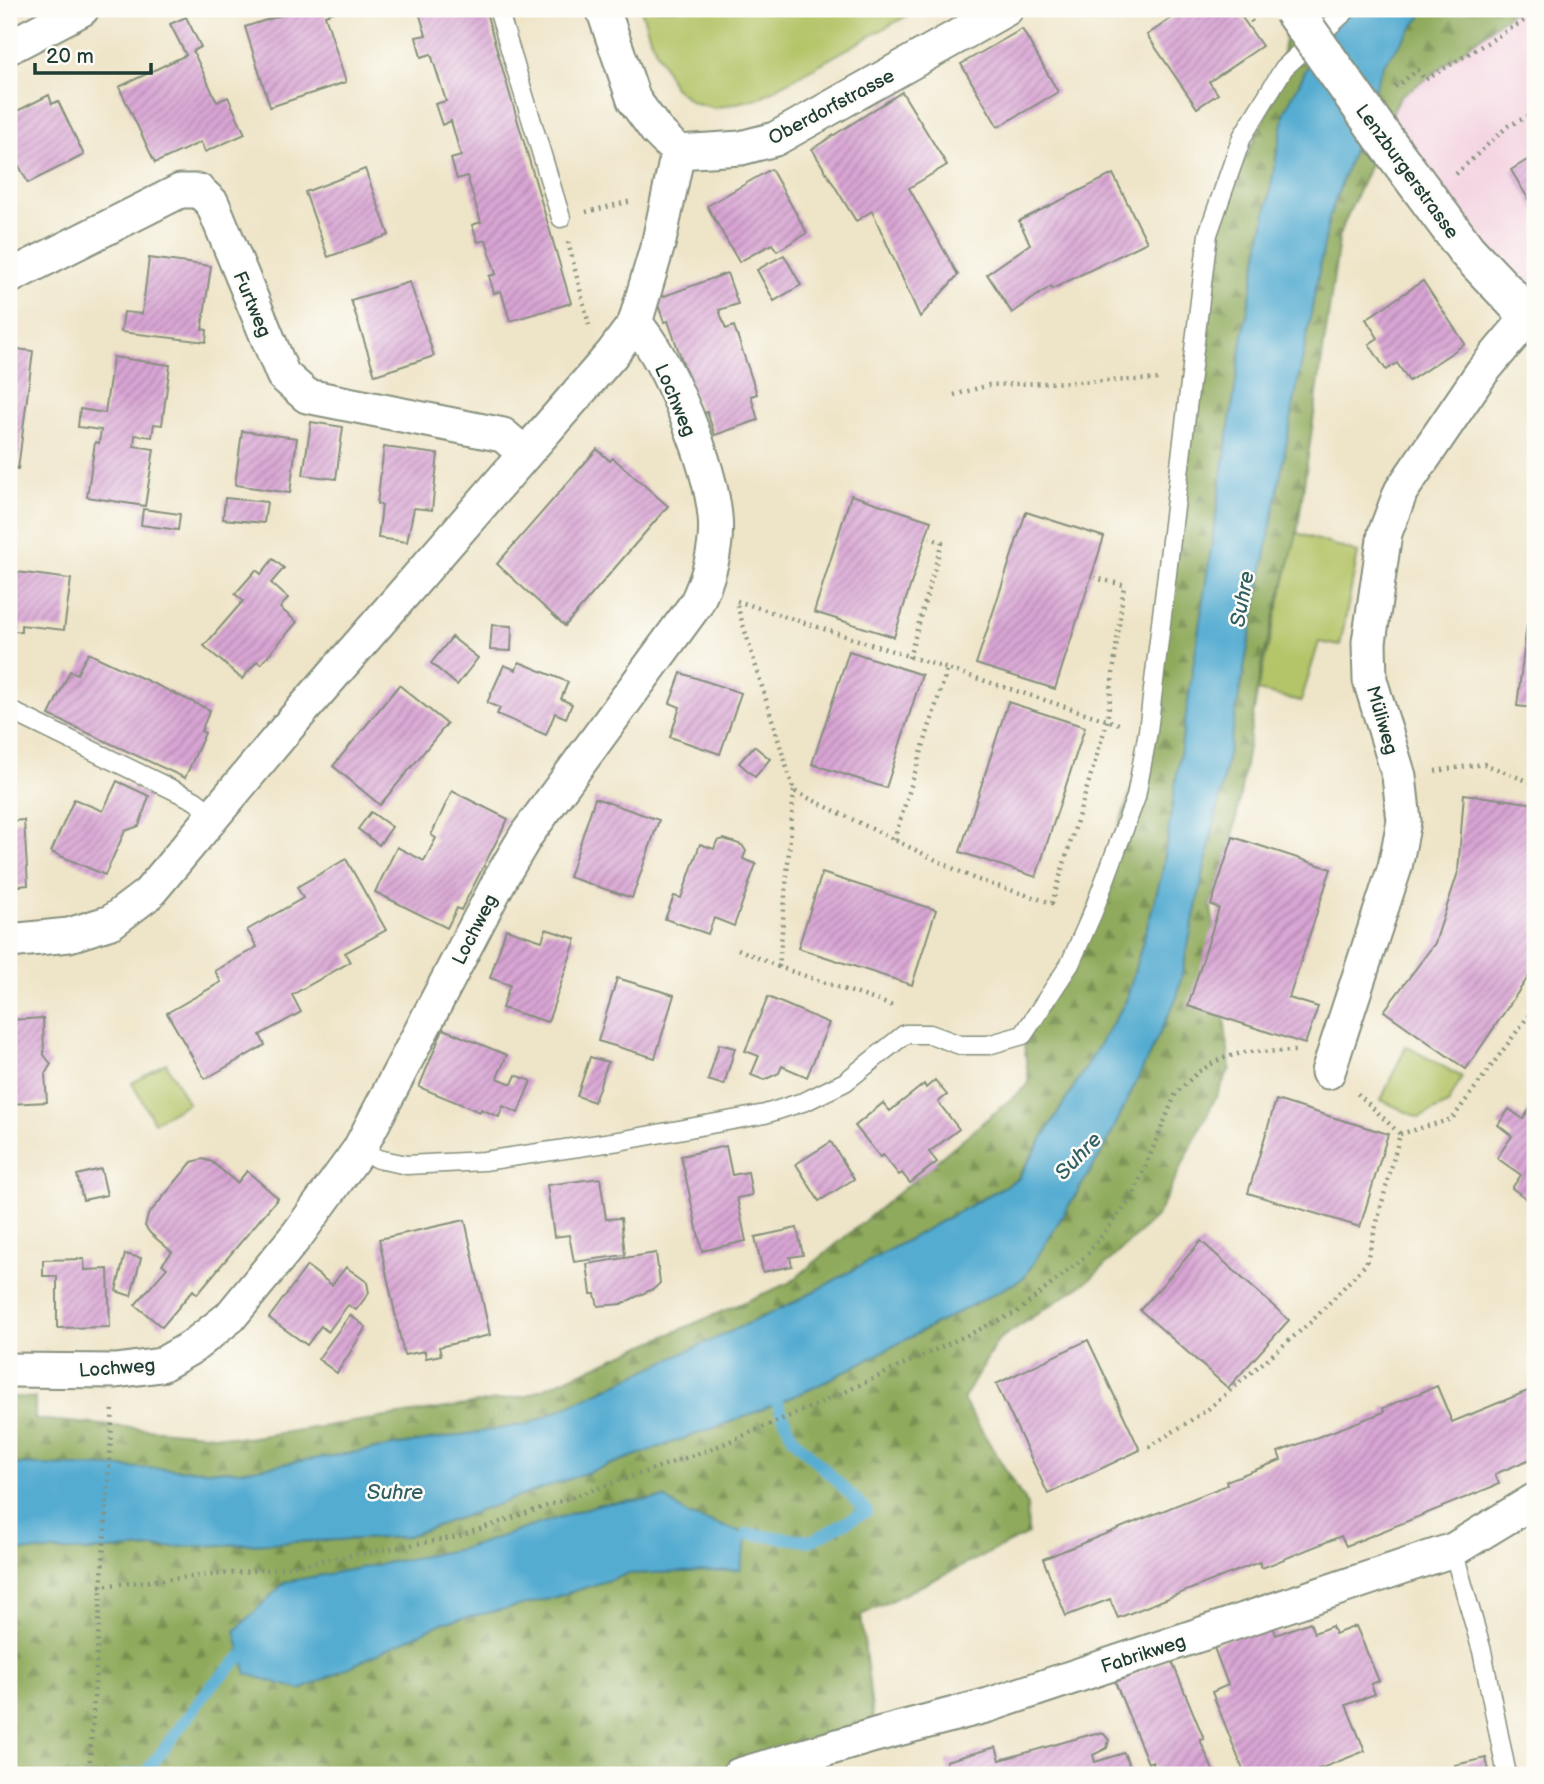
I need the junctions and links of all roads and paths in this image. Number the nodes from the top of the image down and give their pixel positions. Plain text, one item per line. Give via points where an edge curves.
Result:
1 (82, 9) edge
2 (498, 9) edge
3 (603, 9) edge
4 (780, 9) edge
5 (1006, 9) edge
6 (1292, 9) edge
7 (1348, 9) edge
8 (1535, 13) edge
9 (783, 16) dead end
10 (9, 47) edge
11 (1390, 91) dead end
12 (1535, 113) edge
13 (678, 152) junction
14 (670, 191) junction
15 (1425, 198) junction
16 (561, 218) junction
17 (9, 277) edge
18 (1531, 320) edge
19 (635, 323) junction
20 (612, 354) junction
21 (1189, 380) junction
22 (954, 395) dead end
23 (524, 453) junction
24 (930, 538) dead end
25 (1095, 578) dead end
26 (707, 581) junction
27 (736, 601) junction
28 (909, 658) junction
29 (947, 670) junction
30 (9, 710) edge
31 (1107, 722) junction
32 (1399, 776) junction
33 (1535, 784) edge
34 (794, 791) junction
35 (214, 815) junction
36 (894, 840) junction
37 (9, 941) edge
38 (738, 949) dead end
39 (779, 967) junction
40 (1535, 1007) edge
41 (930, 1034) junction
42 (1338, 1071) junction
43 (1400, 1134) junction
44 (359, 1150) junction
45 (9, 1370) edge
46 (116, 1371) junction
47 (1149, 1447) dead end
48 (1535, 1500) edge
49 (1453, 1550) junction
50 (99, 1586) junction
51 (815, 1764) edge
52 (89, 1775) edge
53 (739, 1775) edge
54 (1507, 1775) edge

1 - 10 street
2 - 16 lane
3 - 13 street via 634,100
4 - 9 path
5 - 13 street, Oberdorfstrasse via 775,139 713,152
6 - 15 main road, Lenzburgerstrasse, bridge
7 - 21 lane via 1284,68 1242,136 1208,234
8 - 11 path via 1424,80 1418,70
12 - 15 path via 1508,126
13 - 14 street
14 - 16 path
14 - 19 street
15 - 18 main road, Lenzburgerstrasse
16 - 20 path via 592,334
17 - 23 street, Furtweg via 180,191 199,191 212,203 283,374 307,396 503,435
18 - 32 street, Müliweg via 1482,372 1390,513 1369,642 1370,680
19 - 20 street
19 - 26 street, Lochweg via 663,367 710,483 716,518
20 - 23 street
21 - 22 path via 989,385
21 - 41 lane via 1148,731 1136,797 1093,912 1070,964 1023,1035 988,1045 960,1045
23 - 35 street
24 - 28 path via 942,542
25 - 31 path via 1124,585
26 - 27 path
26 - 44 street, Lochweg via 696,604 527,834
27 - 28 path
27 - 34 path
28 - 29 path
29 - 31 path
29 - 36 path
30 - 35 lane via 194,800
31 - 36 path via 1052,903 975,879
32 - 33 path via 1485,764
32 - 42 street, Müliweg via 1404,809 1401,842
34 - 36 path
34 - 39 path
35 - 37 street via 148,894 111,922 69,935
38 - 39 path
39 - 41 path via 933,1020
40 - 43 path via 1452,1119
41 - 44 lane via 905,1034 845,1082 765,1114 484,1161 407,1165
42 - 43 path
42 - 50 path via 1245,1052 1198,1072 1176,1093 1133,1196 1085,1257 1017,1312 752,1432 457,1537 273,1569
43 - 47 path via 1366,1264 1312,1321 1208,1410
44 - 46 street, Lochweg via 230,1317 161,1365
45 - 46 street, Lochweg
46 - 50 path
48 - 49 street, Fabrikweg
49 - 51 street, Fabrikweg
49 - 54 lane via 1482,1651
50 - 52 path
51 - 53 street, Fabrikweg

